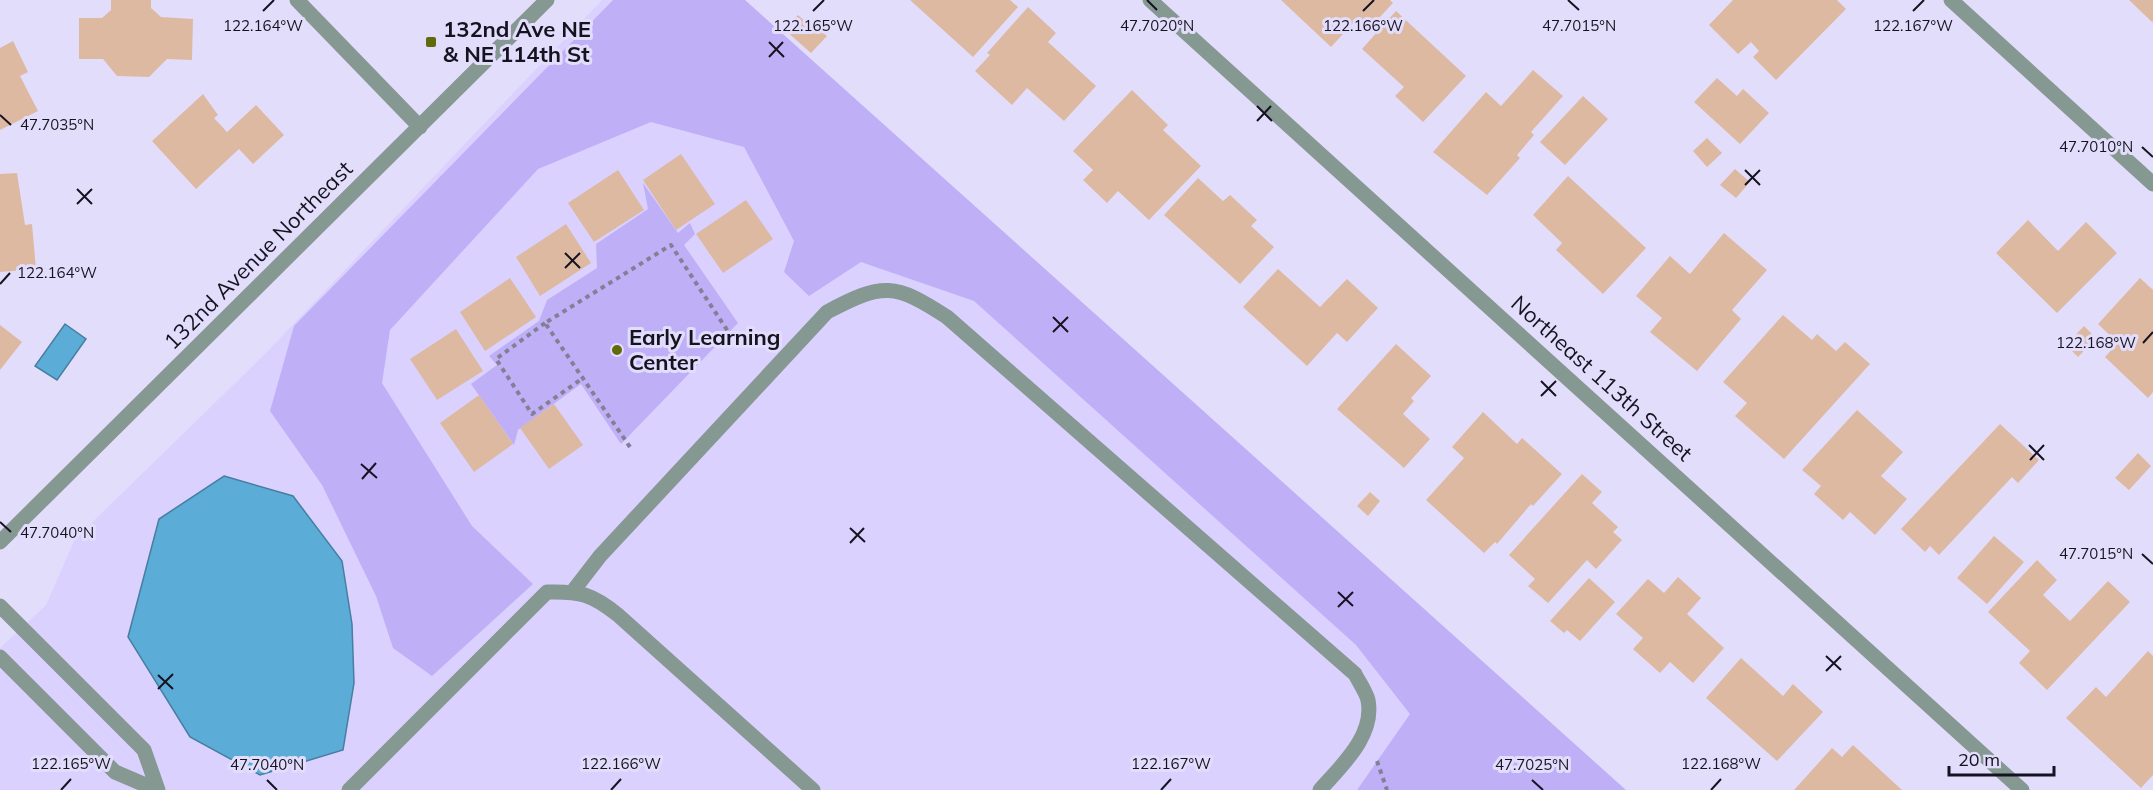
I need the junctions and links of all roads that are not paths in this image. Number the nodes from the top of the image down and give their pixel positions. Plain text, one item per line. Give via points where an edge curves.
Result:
1 (297, 0) edge
2 (547, 0) edge
3 (1150, 0) edge
4 (1951, 0) edge
5 (420, 127) junction
6 (2153, 184) edge
7 (0, 542) edge
8 (573, 591) junction
9 (0, 606) edge
10 (0, 657) edge
11 (157, 790) edge
12 (349, 790) edge
13 (813, 790) edge
14 (1320, 790) edge
15 (2022, 790) edge

1 - 5 street
2 - 5 street, 132nd Avenue Northeast
3 - 15 street, Northeast 113th Street
4 - 6 street
5 - 7 street, 132nd Avenue Northeast
8 - 12 street via 547,592
8 - 13 street via 596,598 611,609
8 - 14 street via 600,556 827,312 855,297 891,289 913,295 947,317 1355,674 1368,700 1366,729 1353,753
9 - 11 street via 144,750
10 - 11 street via 115,772

